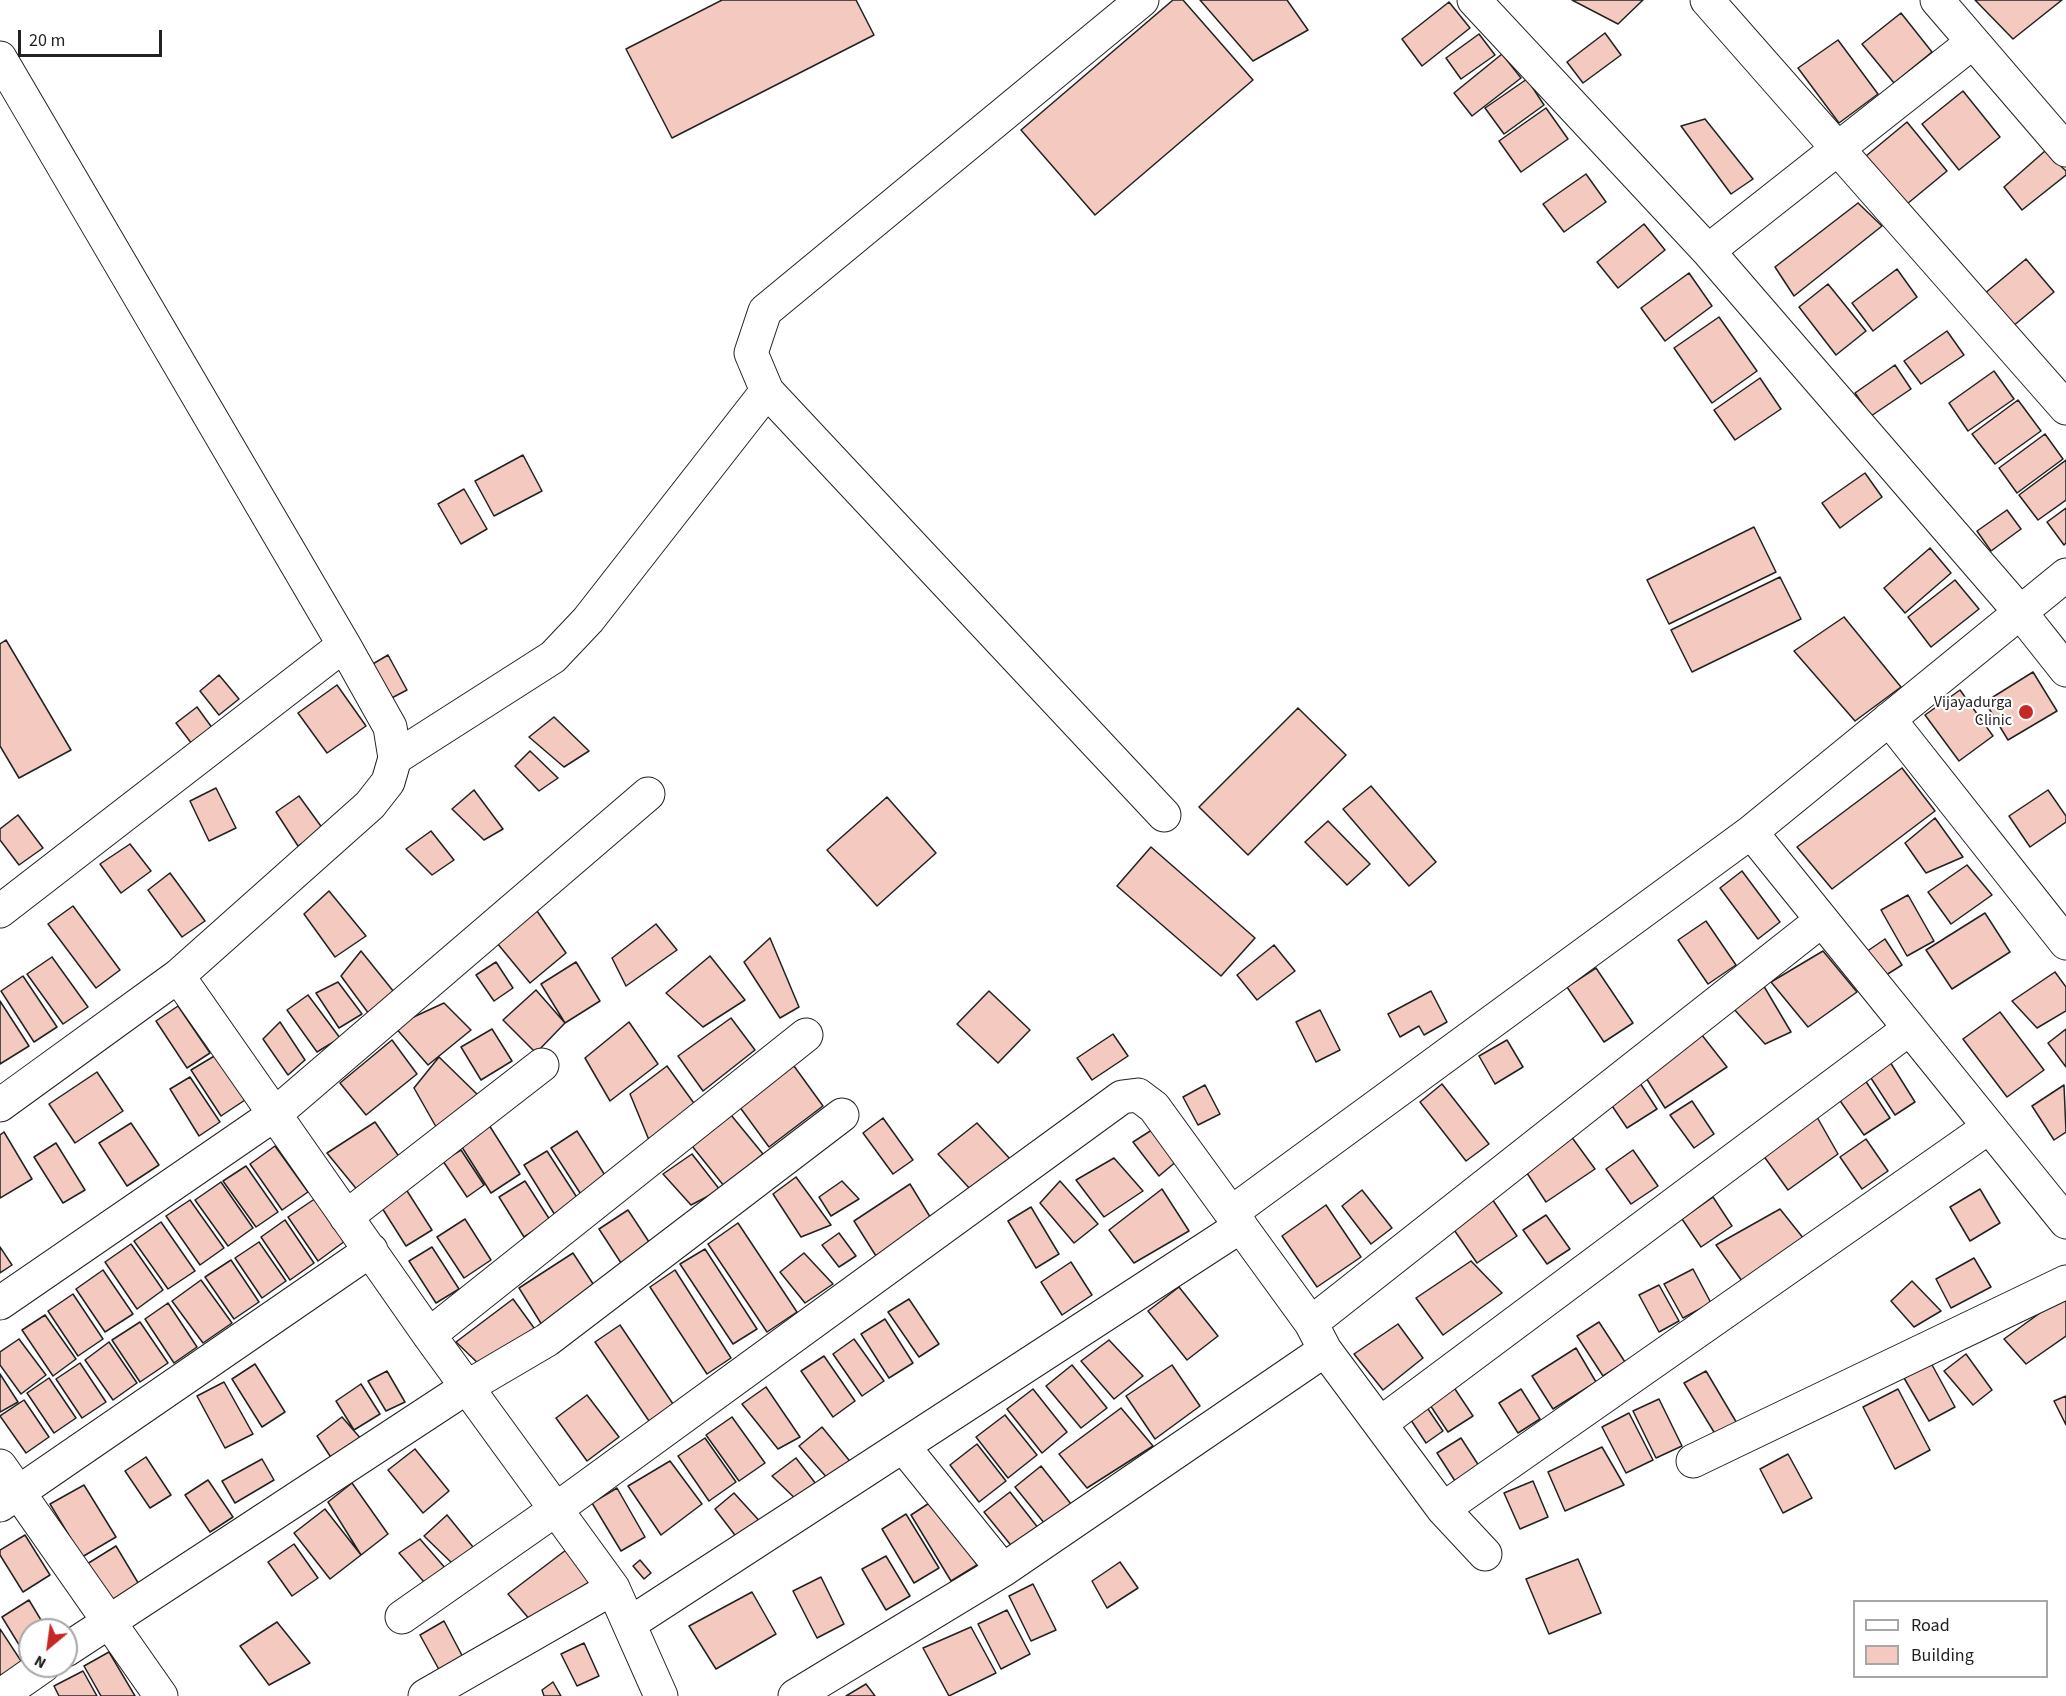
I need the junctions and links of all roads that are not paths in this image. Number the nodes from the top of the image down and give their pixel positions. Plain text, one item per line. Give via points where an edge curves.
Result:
1 (1143, 0) edge
2 (1474, 0) edge
3 (1707, 0) edge
4 (1936, 0) edge
5 (1973, 42) junction
6 (0, 58) edge
7 (1838, 149) junction
8 (2066, 150) edge
9 (1708, 251) junction
10 (768, 391) junction
11 (2066, 408) edge
12 (2066, 575) edge
13 (2020, 612) junction
14 (344, 645) junction
15 (2066, 670) edge
16 (1889, 719) junction
17 (396, 758) junction
18 (648, 794) dead end
19 (1164, 815) dead end
20 (1751, 832) junction
21 (4, 900) edge
22 (1822, 920) junction
23 (2066, 943) edge
24 (178, 976) junction
25 (1909, 1029) junction
26 (806, 1035) dead end
27 (542, 1065) dead end
28 (0, 1105) edge
29 (275, 1114) junction
30 (842, 1115) dead end
31 (1989, 1127) junction
32 (346, 1217) junction
33 (1236, 1220) junction
34 (2066, 1222) edge
35 (371, 1250) junction
36 (2066, 1282) edge
37 (0, 1303) edge
38 (429, 1335) junction
39 (1318, 1336) junction
40 (467, 1387) junction
41 (1382, 1423) junction
42 (903, 1446) junction
43 (1693, 1461) dead end
44 (0, 1466) edge
45 (9, 1499) edge
46 (1443, 1509) junction
47 (555, 1510) junction
48 (1485, 1554) dead end
49 (1003, 1570) junction
50 (613, 1588) junction
51 (402, 1617) dead end
52 (107, 1621) junction
53 (629, 1624) junction
54 (78, 1642) edge
55 (26, 1678) edge
56 (658, 1695) edge
57 (0, 1696) edge
58 (161, 1696) edge
59 (425, 1696) edge
60 (795, 1696) edge

1 - 10 street via 765,311 751,353
2 - 9 street
3 - 7 street
4 - 5 street
5 - 7 street
5 - 8 street
6 - 14 street
7 - 9 street
7 - 11 street
9 - 13 street
10 - 17 street via 588,621 553,657
10 - 19 street
12 - 13 street
13 - 15 street
13 - 16 street
14 - 17 street via 390,727
14 - 21 street
16 - 20 street
16 - 23 street
17 - 24 street via 388,782 370,805
18 - 29 street
20 - 22 street
20 - 33 street
22 - 25 street
22 - 39 street
24 - 28 street
24 - 29 street
25 - 31 street
25 - 41 street
26 - 38 street
27 - 32 street
29 - 32 street
29 - 37 street
30 - 40 street via 547,1340
31 - 34 street
31 - 46 street
32 - 35 street
33 - 39 street
33 - 42 street
33 - 47 street via 1154,1107 1138,1095 1122,1097
35 - 38 street
35 - 45 street
36 - 43 street
38 - 40 street
39 - 41 street
39 - 49 street
40 - 47 street
40 - 52 street
41 - 46 street
42 - 49 street
42 - 53 street
44 - 45 street
45 - 52 street
46 - 48 street
47 - 50 street
47 - 51 street
49 - 60 street
50 - 53 street
50 - 59 street
52 - 54 street
52 - 58 street
53 - 56 street
55 - 57 street

